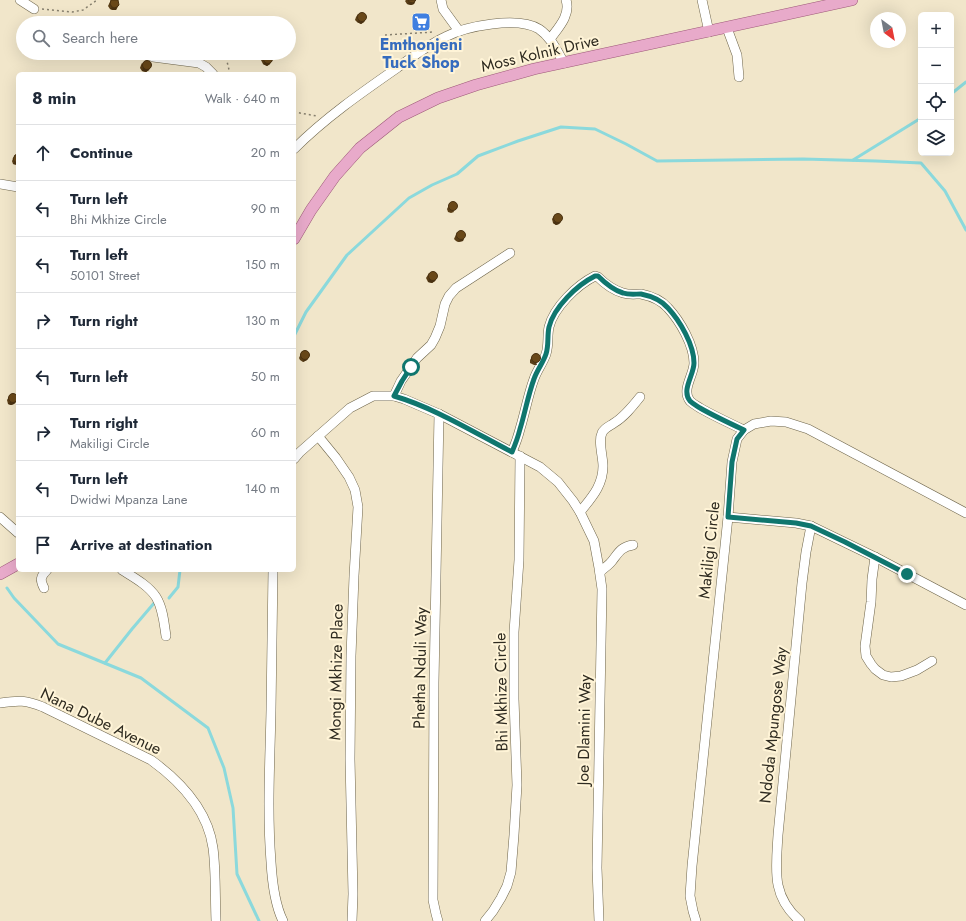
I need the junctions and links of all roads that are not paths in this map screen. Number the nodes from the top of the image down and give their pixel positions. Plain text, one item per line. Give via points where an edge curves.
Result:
1 (20, 0) edge
2 (441, 0) edge
3 (566, 0) edge
4 (702, 0) edge
5 (852, 0) edge
6 (832, 2) edge
7 (34, 9) road end
8 (727, 28) junction
9 (459, 31) junction
10 (709, 32) junction
11 (550, 40) junction
12 (173, 60) edge
13 (564, 63) junction
14 (211, 72) edge
15 (740, 77) dead end
16 (296, 147) edge
17 (0, 184) edge
18 (16, 187) edge
19 (296, 236) edge
20 (510, 253) dead end
21 (394, 396) junction
22 (640, 397) dead end
23 (439, 414) junction
24 (744, 430) junction
25 (318, 436) junction
26 (516, 454) junction
27 (296, 457) edge
28 (580, 512) junction
29 (966, 513) edge
30 (0, 517) edge
31 (728, 517) junction
32 (811, 526) junction
33 (16, 531) edge
34 (633, 545) dead end
35 (875, 557) junction
36 (16, 565) edge
37 (45, 572) edge
38 (125, 572) edge
39 (273, 572) edge
40 (600, 572) junction
41 (0, 574) edge
42 (44, 588) dead end
43 (966, 605) edge
44 (166, 636) dead end
45 (932, 661) dead end
46 (0, 703) edge
47 (216, 921) edge
48 (283, 921) edge
49 (352, 921) edge
50 (438, 921) edge
51 (485, 921) edge
52 (599, 921) edge
53 (696, 921) edge
54 (800, 921) edge

1 - 7 street
2 - 9 street via 443,9
3 - 11 street via 566,17
4 - 10 street
5 - 6 main road, Moss Kolnik Drive
6 - 8 main road, Moss Kolnik Drive
8 - 10 main road, Moss Kolnik Drive
8 - 15 street via 737,55
9 - 11 street via 514,23 538,29
9 - 16 street via 444,37 375,83 328,118
10 - 13 main road, Moss Kolnik Drive
11 - 13 street
12 - 14 street via 199,64
13 - 19 main road, Moss Kolnik Drive via 476,84 438,98 399,117 360,148 335,176
17 - 18 street
20 - 21 street via 456,288 449,296 435,338 417,358
21 - 23 street
21 - 25 street via 373,396 350,408
22 - 28 street via 625,414 602,432 602,479
23 - 26 street
23 - 50 street, Phetha Nduli Way via 433,884 433,900
24 - 26 street via 689,400 687,388 693,367 693,355 683,330 668,307 652,297 626,294 609,287 595,276 582,284 561,304 554,315 549,330 548,348 534,378
24 - 29 street via 754,424 771,421 786,422 808,429
24 - 31 street, Makiligi Circle via 737,439 732,462
25 - 27 street
25 - 49 street, Mongi Mkhize Place via 349,477 355,490 358,507 351,656
26 - 28 street via 540,467 558,482
26 - 51 street, Bhi Mkhize Circle via 519,560 514,632 517,785 514,835 511,872 507,886 502,898
28 - 40 street, Joe Dlamini Way via 594,541
30 - 33 street
31 - 32 street
31 - 53 street, Makiligi Circle via 692,866 690,896
32 - 35 street
32 - 54 street, Ndoda Mpungose Way via 802,591 776,870 779,892
34 - 40 street via 619,551
35 - 43 street
35 - 45 street via 866,656 883,675 891,677 917,670
36 - 41 main road
37 - 42 street via 41,581
38 - 44 street via 155,596
39 - 48 street via 269,836 272,875
40 - 52 street, Joe Dlamini Way via 602,589 597,868
46 - 47 street, Nana Dube Avenue via 15,700 43,708 151,760 181,785 203,816 213,847

